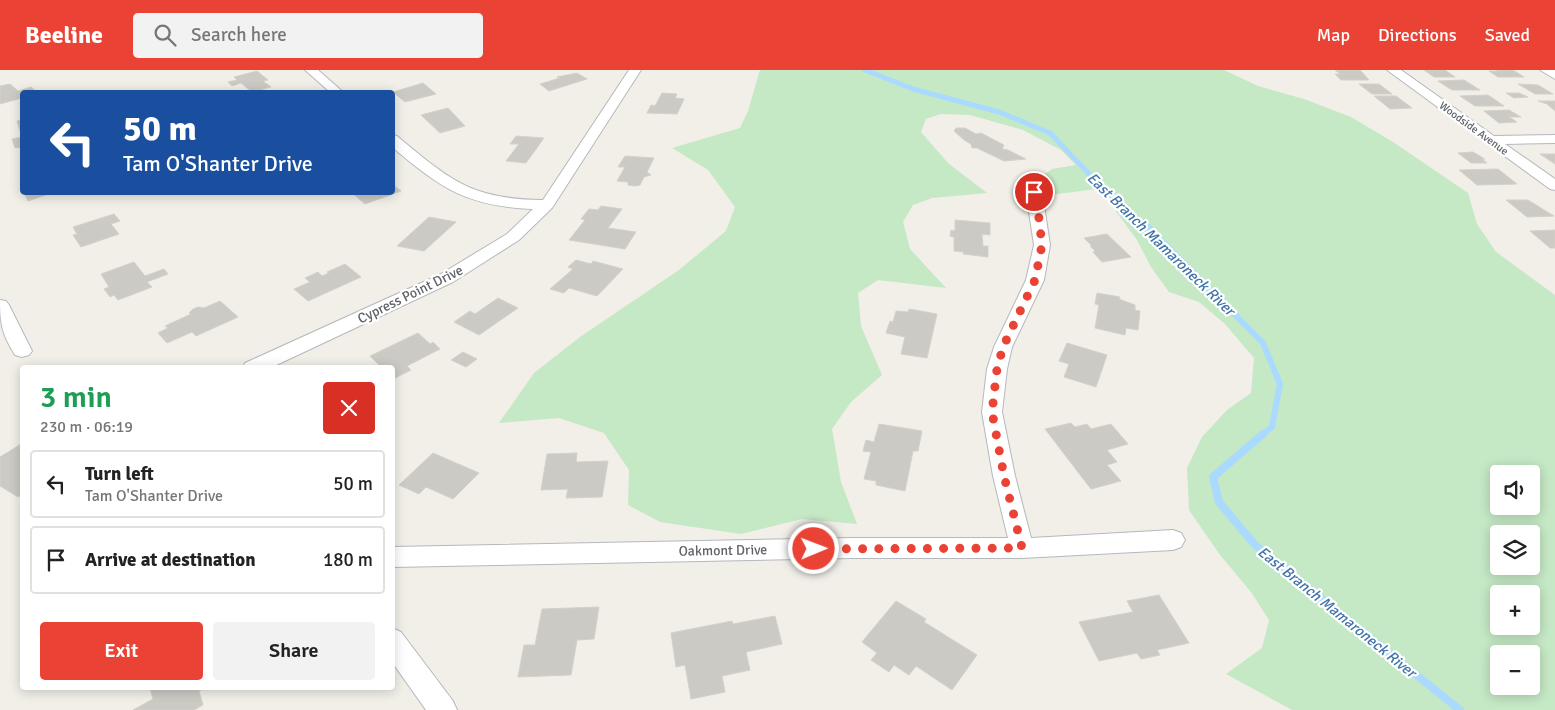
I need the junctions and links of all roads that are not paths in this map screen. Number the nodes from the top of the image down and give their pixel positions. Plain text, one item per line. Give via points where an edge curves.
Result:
1 (311, 70) edge
2 (634, 70) edge
3 (1393, 70) edge
4 (1546, 70) edge
5 (1555, 76) edge
6 (334, 90) edge
7 (1555, 139) edge
8 (1490, 140) junction
9 (395, 141) edge
10 (1555, 186) edge
11 (1034, 192) dead end
12 (547, 205) junction
13 (0, 305) edge
14 (22, 351) dead end
15 (258, 365) edge
16 (1173, 540) dead end
17 (1022, 548) junction
18 (395, 557) edge
19 (395, 644) edge
20 (443, 710) edge

1 - 6 street
2 - 12 street, Cypress Point Drive
3 - 8 street, Woodside Avenue
4 - 5 street
7 - 8 street
8 - 10 street, Woodside Avenue
9 - 12 street via 452,186 471,194 520,205
11 - 17 street via 1042,245 1035,280 1003,347 992,412
12 - 15 street, Cypress Point Drive via 513,237 447,278
13 - 14 street
16 - 17 street, Oakmont Drive
17 - 18 street, Oakmont Drive
19 - 20 street

